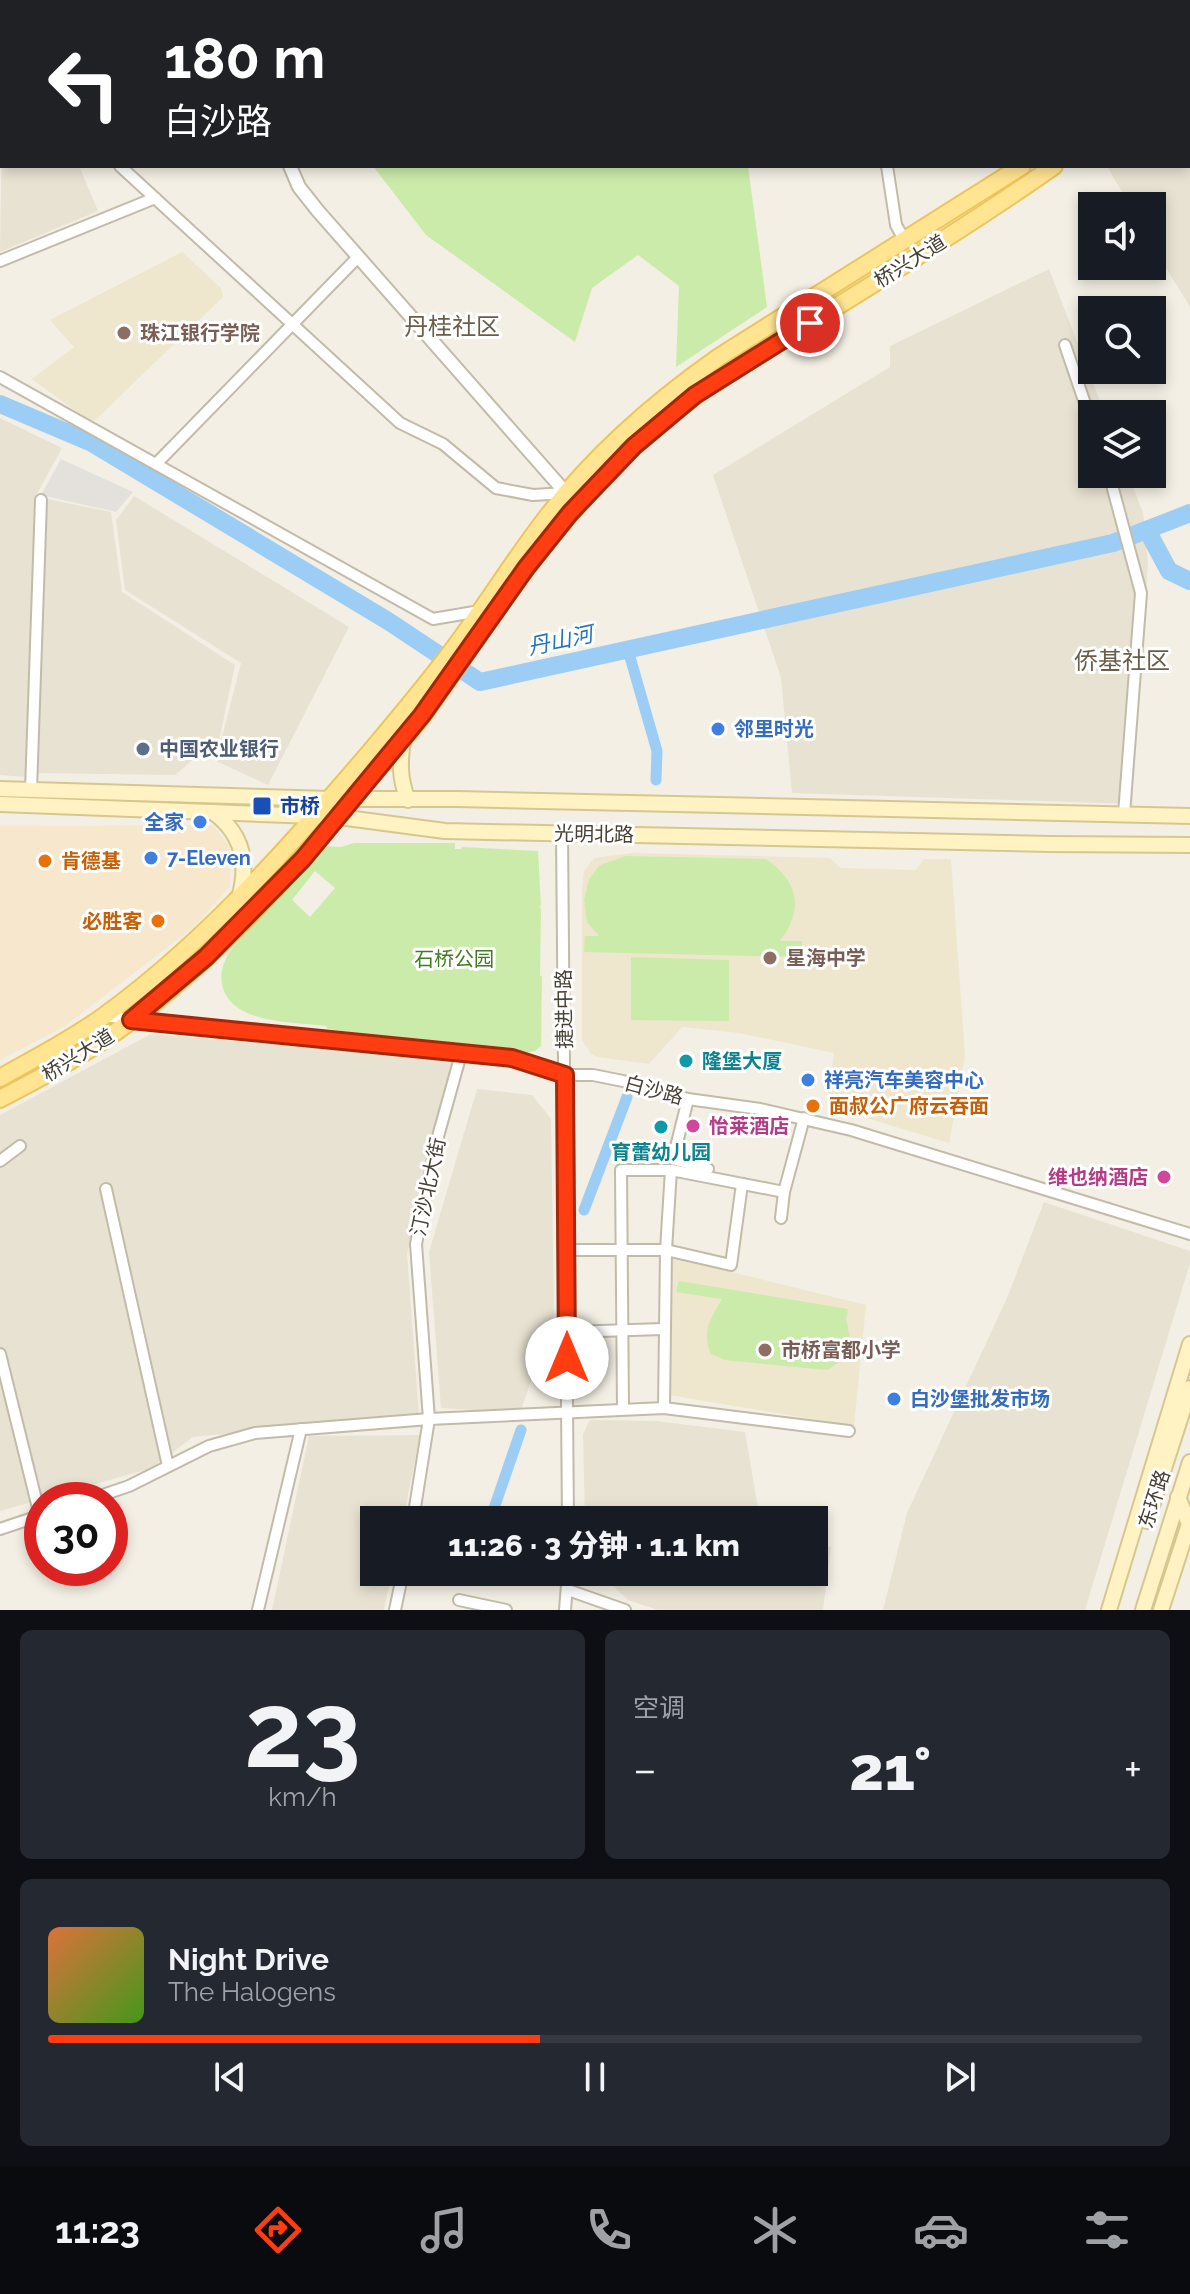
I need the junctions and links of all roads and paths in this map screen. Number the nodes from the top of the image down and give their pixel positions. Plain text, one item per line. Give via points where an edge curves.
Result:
1 (122, 168) edge
2 (291, 168) edge
3 (887, 168) edge
4 (1019, 168) edge
5 (1051, 168) edge
6 (155, 198) junction
7 (905, 241) junction
8 (358, 257) junction
9 (0, 261) edge
10 (292, 324) junction
11 (1065, 345) dead end
12 (0, 377) edge
13 (1084, 400) edge
14 (156, 464) junction
15 (1114, 488) edge
16 (566, 493) junction
17 (41, 500) dead end
18 (480, 611) junction
19 (459, 653) junction
20 (438, 681) junction
21 (403, 739) junction
22 (0, 789) edge
23 (31, 790) junction
24 (330, 799) junction
25 (352, 799) junction
26 (413, 800) junction
27 (0, 804) edge
28 (213, 812) junction
29 (1124, 814) junction
30 (1190, 816) edge
31 (315, 817) junction
32 (339, 817) junction
33 (415, 827) junction
34 (562, 833) junction
35 (1190, 845) edge
36 (239, 898) junction
37 (105, 1016) junction
38 (131, 1020) junction
39 (461, 1054) junction
40 (565, 1075) junction
41 (0, 1078) edge
42 (0, 1099) edge
43 (688, 1099) junction
44 (804, 1118) junction
45 (20, 1146) dead end
46 (0, 1161) edge
47 (708, 1169) dead end
48 (671, 1170) junction
49 (742, 1184) junction
50 (106, 1189) dead end
51 (784, 1192) junction
52 (781, 1218) dead end
53 (1190, 1234) edge
54 (567, 1250) junction
55 (621, 1250) junction
56 (666, 1250) junction
57 (621, 1329) junction
58 (664, 1329) junction
59 (567, 1332) junction
60 (1190, 1344) edge
61 (0, 1354) edge
62 (1186, 1369) edge
63 (1190, 1388) edge
64 (664, 1408) junction
65 (623, 1409) junction
66 (568, 1411) junction
67 (1186, 1411) edge
68 (429, 1419) junction
69 (301, 1429) junction
70 (849, 1431) dead end
71 (1190, 1462) edge
72 (168, 1466) junction
73 (32, 1482) edge
74 (128, 1486) edge
75 (1178, 1497) junction
76 (415, 1506) edge
77 (568, 1506) edge
78 (24, 1521) edge
79 (0, 1529) edge
80 (400, 1586) edge
81 (568, 1586) edge
82 (568, 1590) junction
83 (459, 1600) dead end
84 (258, 1610) edge
85 (395, 1610) edge
86 (506, 1610) edge
87 (565, 1610) edge
88 (625, 1610) edge
89 (1109, 1610) edge
90 (1118, 1610) edge
91 (1143, 1610) edge
92 (1161, 1610) edge

1 - 6 street
2 - 8 street via 299,187
3 - 7 street via 896,225
4 - 7 main road, 桥兴大道
5 - 19 main road, 桥兴大道 via 663,420 570,513
6 - 9 street
6 - 10 street
7 - 16 main road, 桥兴大道 via 685,380 626,430
8 - 10 street
8 - 16 street
10 - 14 street
10 - 16 street via 400,423 443,444 496,488 533,495
11 - 13 street
12 - 14 street
14 - 18 street via 433,619
15 - 29 street via 1141,593
16 - 18 main road, 桥兴大道
17 - 23 street
18 - 19 main road, 桥兴大道
19 - 20 main road
20 - 21 main road, 桥兴大道
20 - 24 main road, 桥兴大道
21 - 25 main road, 桥兴大道
21 - 26 main road via 401,782
22 - 23 main road, 光明北路
23 - 24 main road, 光明北路
24 - 25 main road, 光明北路
24 - 31 main road, 桥兴大道
25 - 26 main road, 光明北路
25 - 32 main road, 桥兴大道
26 - 29 main road, 光明北路
26 - 33 main road
27 - 28 main road, 光明北路
28 - 31 main road, 光明北路
28 - 36 main road via 232,830 242,852 245,874
29 - 30 main road, 光明北路
31 - 32 main road, 光明北路
31 - 36 main road, 桥兴大道
32 - 33 main road, 光明北路
32 - 38 main road, 桥兴大道 via 230,934
33 - 34 main road, 光明北路
34 - 35 main road, 光明北路
34 - 40 street, 捷进中路
36 - 37 main road, 桥兴大道
37 - 38 street, 白沙路
37 - 41 main road, 桥兴大道
38 - 39 street, 白沙路
38 - 42 main road, 桥兴大道
39 - 40 street, 白沙路 via 512,1058
39 - 68 street, 汀沙北大街 via 416,1244
40 - 43 street, 白沙路 via 593,1075
40 - 54 street, 捷进中路
43 - 44 street, 白沙路
43 - 47 street via 673,1159
44 - 51 street
44 - 53 street, 白沙路
45 - 46 street
48 - 49 street
48 - 55 street via 621,1170
48 - 56 street
49 - 51 street
49 - 56 street via 731,1265
50 - 72 street
51 - 52 street
54 - 55 street
54 - 59 street, 捷进中路
55 - 56 street
55 - 57 street
56 - 58 street
57 - 58 street
57 - 59 street
57 - 65 street
58 - 64 street
59 - 66 street, 捷进中路
60 - 62 main road
61 - 73 street
62 - 89 main road
63 - 67 main road, 东环路
64 - 65 street
64 - 70 street
65 - 66 street
66 - 68 street
66 - 77 street, 捷进中路
67 - 90 main road, 东环路
68 - 69 street
68 - 76 street, 汀沙北大街
69 - 72 street via 255,1433 209,1446
69 - 84 street
71 - 75 main road, 东环路
72 - 74 street
75 - 91 main road, 东环路
75 - 92 main road via 1189,1524
78 - 79 street
80 - 85 street
81 - 82 street
82 - 87 street
82 - 88 street
83 - 86 street

